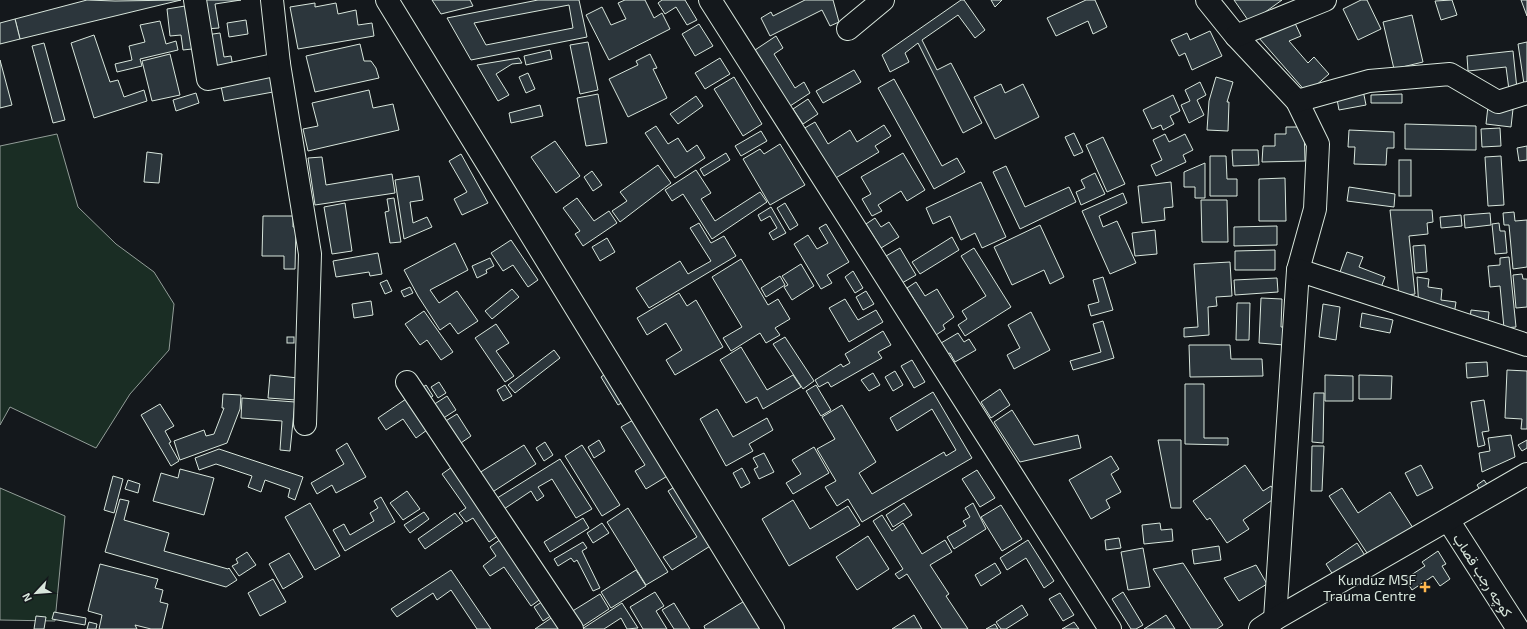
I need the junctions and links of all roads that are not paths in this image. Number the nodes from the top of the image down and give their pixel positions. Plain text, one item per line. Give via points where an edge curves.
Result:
1 (195, 0) edge
2 (272, 0) edge
3 (387, 0) edge
4 (710, 0) edge
5 (883, 0) edge
6 (1207, 0) edge
7 (1325, 0) edge
8 (848, 29) dead end
9 (1236, 36) junction
10 (279, 64) junction
11 (1527, 93) edge
12 (1297, 101) junction
13 (1298, 270) junction
14 (1527, 345) edge
15 (407, 382) dead end
16 (305, 424) dead end
17 (1527, 474) edge
18 (1448, 520) junction
19 (1267, 624) edge
20 (572, 629) edge
21 (773, 629) edge
22 (1110, 629) edge
23 (1518, 629) edge

1 - 10 street via 208,79
2 - 10 street
3 - 21 street
4 - 22 street
5 - 8 street
6 - 9 street
7 - 9 street
9 - 12 street
10 - 16 street via 310,254
11 - 12 street via 1498,102 1450,74 1369,81
12 - 13 street via 1318,144 1315,209
13 - 14 street
13 - 19 street
15 - 20 street
17 - 18 street
18 - 19 street
18 - 23 street, کوچه رجب قصاب

